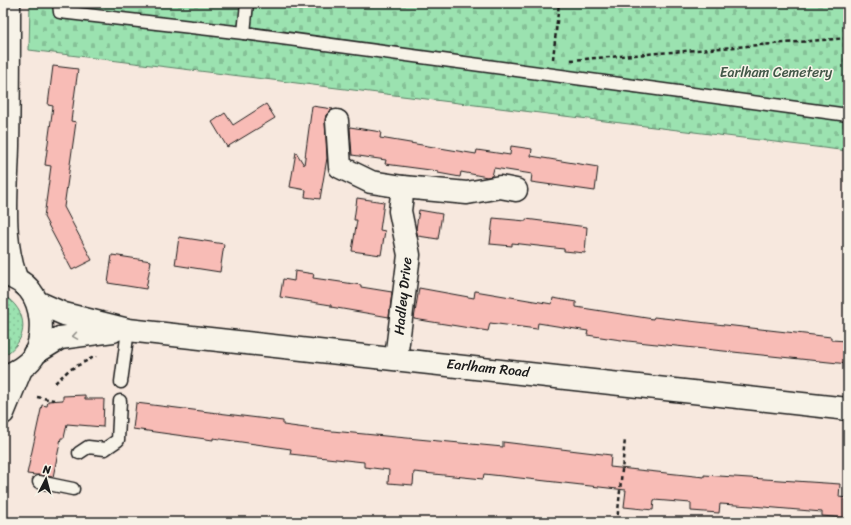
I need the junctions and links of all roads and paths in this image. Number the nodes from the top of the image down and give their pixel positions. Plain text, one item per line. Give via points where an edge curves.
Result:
1 (9, 3) edge
2 (60, 3) edge
3 (247, 3) edge
4 (560, 3) edge
5 (244, 33) junction
6 (848, 38) edge
7 (560, 60) dead end
8 (568, 60) dead end
9 (848, 115) edge
10 (337, 121) dead end
11 (403, 187) junction
12 (516, 190) dead end
13 (9, 276) edge
14 (38, 302) junction
15 (127, 339) junction
16 (396, 358) junction
17 (19, 367) edge
18 (121, 382) dead end
19 (55, 383) dead end
20 (37, 397) dead end
21 (54, 400) dead end
22 (120, 401) dead end
23 (848, 409) edge
24 (3, 412) edge
25 (625, 440) dead end
26 (79, 453) dead end
27 (39, 482) dead end
28 (73, 489) dead end
29 (617, 522) edge

1 - 13 main road via 6,204 7,243 11,265
2 - 5 lane via 60,12
3 - 5 lane
4 - 7 path via 552,61
5 - 9 lane
6 - 8 path
10 - 11 main road via 340,167 371,182
11 - 12 main road via 467,193 500,187
11 - 16 main road, Hadley Drive via 400,211 409,256
13 - 14 main road via 29,289
14 - 15 main road, Earlham Road
14 - 17 main road via 40,335
15 - 16 main road, Earlham Road
15 -> 17 main road, Earlham Road via 60,338
15 - 18 lane
15 - 19 path via 69,370
16 - 23 main road, Earlham Road
17 - 24 main road
20 - 21 path
22 - 26 lane via 118,440 105,449 88,447
25 - 29 path
27 - 28 lane

